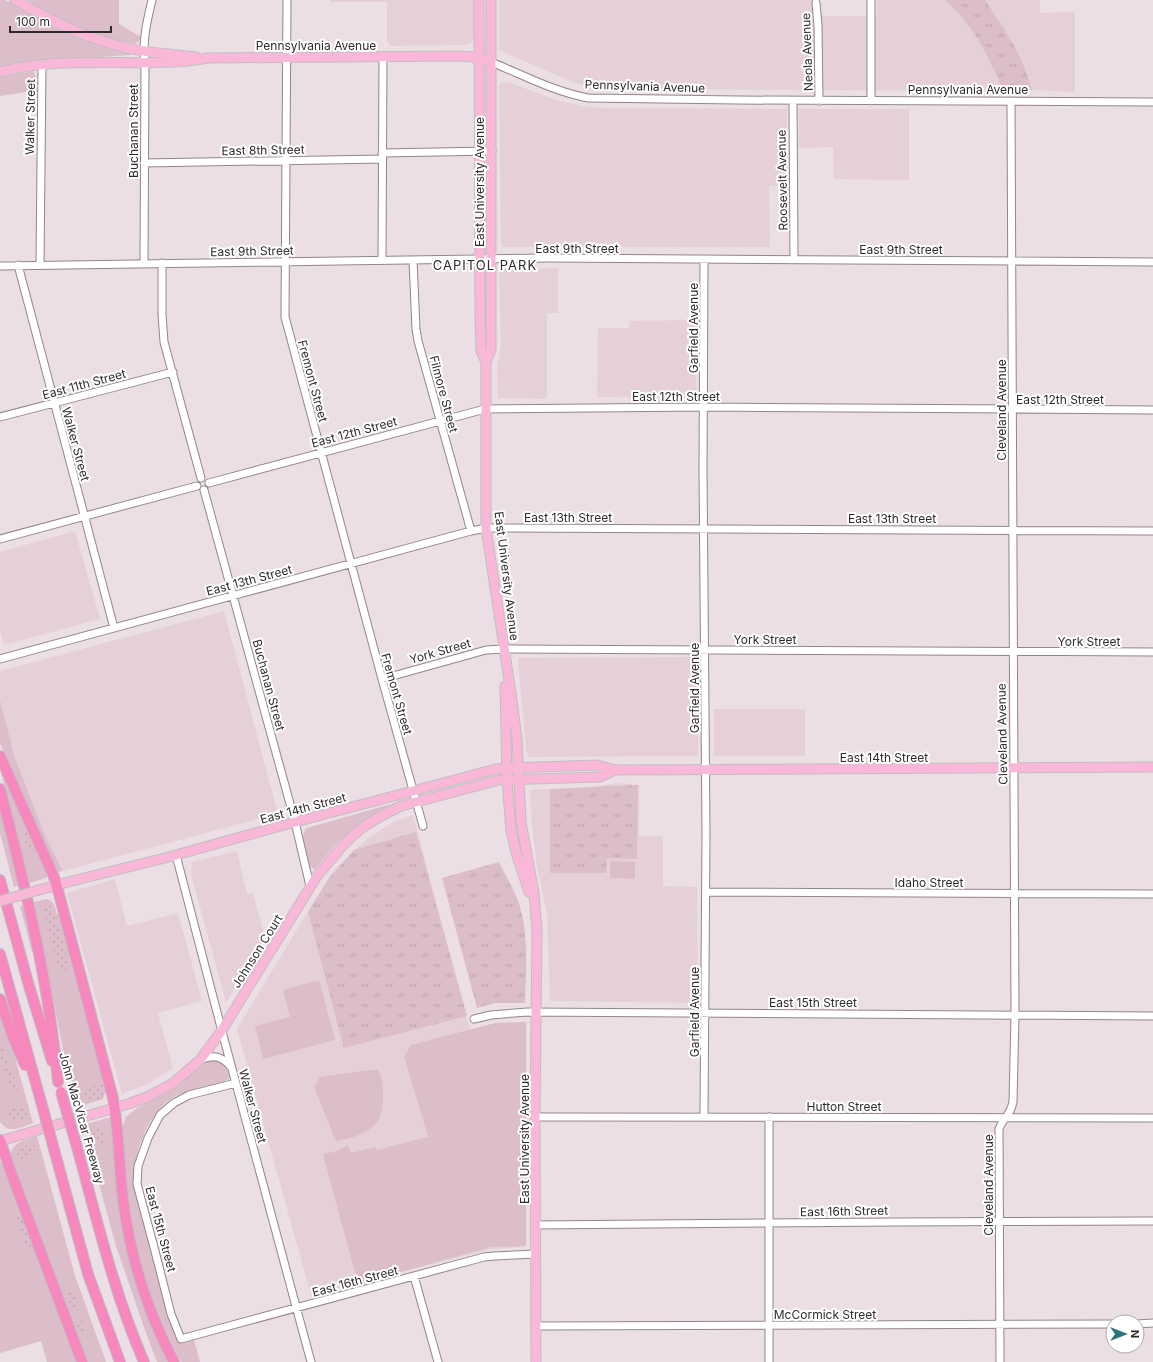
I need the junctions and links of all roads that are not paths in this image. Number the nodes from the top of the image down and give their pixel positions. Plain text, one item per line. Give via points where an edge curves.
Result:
1 (14, 0) edge
2 (152, 0) edge
3 (287, 0) edge
4 (479, 0) edge
5 (491, 0) edge
6 (871, 0) edge
7 (816, 3) dead end
8 (143, 51) junction
9 (383, 57) junction
10 (209, 58) junction
11 (287, 58) junction
12 (480, 59) junction
13 (491, 62) junction
14 (145, 63) junction
15 (42, 65) junction
16 (0, 72) edge
17 (792, 101) junction
18 (819, 101) junction
19 (871, 101) junction
20 (1011, 101) junction
21 (1153, 102) edge
22 (479, 151) junction
23 (492, 151) junction
24 (382, 156) junction
25 (286, 161) junction
26 (144, 163) junction
27 (480, 259) junction
28 (491, 259) junction
29 (704, 259) junction
30 (794, 259) junction
31 (382, 260) junction
32 (413, 260) junction
33 (1010, 260) junction
34 (286, 262) junction
35 (1153, 262) edge
36 (162, 263) junction
37 (144, 264) junction
38 (40, 265) junction
39 (0, 266) edge
40 (18, 266) junction
41 (486, 362) junction
42 (173, 372) junction
43 (54, 403) junction
44 (704, 407) junction
45 (485, 409) junction
46 (1012, 409) junction
47 (1153, 410) edge
48 (0, 417) edge
49 (439, 420) junction
50 (321, 452) junction
51 (201, 478) junction
52 (209, 483) junction
53 (197, 486) junction
54 (204, 490) junction
55 (84, 516) junction
56 (486, 528) junction
57 (705, 528) junction
58 (1014, 530) junction
59 (470, 531) junction
60 (1153, 531) edge
61 (0, 538) edge
62 (350, 563) junction
63 (233, 596) junction
64 (114, 628) junction
65 (504, 649) junction
66 (706, 649) junction
67 (1012, 651) junction
68 (1153, 652) edge
69 (0, 659) edge
70 (382, 679) junction
71 (0, 756) edge
72 (1153, 767) edge
73 (507, 768) junction
74 (518, 768) junction
75 (1013, 768) junction
76 (615, 770) junction
77 (706, 770) junction
78 (507, 780) junction
79 (518, 780) junction
80 (0, 789) edge
81 (414, 791) junction
82 (417, 802) junction
83 (295, 822) junction
84 (423, 826) dead end
85 (176, 855) junction
86 (0, 880) edge
87 (56, 886) junction
88 (310, 886) junction
89 (706, 892) junction
90 (1015, 893) junction
91 (1153, 894) edge
92 (0, 901) edge
93 (535, 917) junction
94 (0, 954) edge
95 (0, 998) edge
96 (537, 1013) junction
97 (706, 1014) junction
98 (1015, 1015) junction
99 (1153, 1016) edge
100 (474, 1019) dead end
101 (222, 1030) junction
102 (200, 1060) junction
103 (232, 1067) junction
104 (236, 1083) junction
105 (60, 1087) junction
106 (40, 1098) junction
107 (115, 1109) junction
108 (704, 1116) junction
109 (535, 1117) junction
110 (769, 1117) junction
111 (1006, 1118) junction
112 (1153, 1118) edge
113 (0, 1141) edge
114 (1153, 1221) edge
115 (999, 1222) junction
116 (769, 1223) junction
117 (536, 1225) junction
118 (536, 1254) junction
119 (414, 1276) junction
120 (296, 1308) junction
121 (1000, 1324) junction
122 (1105, 1324) edge
123 (769, 1325) junction
124 (536, 1326) junction
125 (181, 1339) joint
126 (82, 1362) edge
127 (120, 1362) edge
128 (144, 1362) edge
129 (174, 1362) edge
130 (311, 1362) edge
131 (438, 1362) edge
132 (536, 1362) edge
133 (769, 1362) edge
134 (1000, 1362) edge

1 - 8 main road via 66,28 108,43
2 - 8 street, Buchanan Street
3 - 11 street, Fremont Street
4 - 12 main road, East University Avenue
5 - 13 main road, East University Avenue
6 - 19 street
7 - 18 street, Neola Avenue
8 - 10 main road
8 - 14 street, Buchanan Street
9 - 11 main road, Pennsylvania Avenue
9 - 12 main road, Pennsylvania Avenue via 454,56
9 - 24 street
10 - 11 main road, Pennsylvania Avenue
10 - 14 main road, Pennsylvania Avenue
11 - 25 street, Fremont Street
12 - 13 main road, Pennsylvania Avenue
12 - 22 main road, East University Avenue
13 - 17 street, Pennsylvania Avenue via 557,89 588,98
13 - 23 main road, East University Avenue
14 - 15 main road, Pennsylvania Avenue via 70,62
14 - 26 street, Buchanan Street
15 - 16 main road, Pennsylvania Avenue
15 - 38 street, Walker Street
17 - 18 street, Pennsylvania Avenue
17 - 30 street, Roosevelt Avenue
18 - 19 street, Pennsylvania Avenue
19 - 20 street, Pennsylvania Avenue
20 - 21 street, Pennsylvania Avenue
20 - 33 street, Cleveland Avenue
22 - 23 street, East 8th Street
22 - 24 street, East 8th Street
22 - 27 main road, East University Avenue
23 - 28 main road, East University Avenue
24 - 25 street, East 8th Street
24 - 31 street
25 - 26 street, East 8th Street
25 - 34 street, Fremont Street
26 - 37 street, Buchanan Street
27 - 28 street, East 9th Street
27 - 32 street, East 9th Street
27 - 41 main road, East University Avenue via 481,351
28 - 29 street, East 9th Street
28 - 41 main road, East University Avenue via 491,350
29 - 30 street, East 9th Street
29 - 44 street, Garfield Avenue
30 - 33 street, East 9th Street
31 - 32 street, East 9th Street
31 - 34 street, East 9th Street
32 - 49 street, Filmore Street via 418,341
33 - 35 street, East 9th Street
33 - 46 street, Cleveland Avenue
34 - 36 street, East 9th Street
34 - 50 street, Fremont Street via 285,317
36 - 37 street, East 9th Street
36 - 42 street via 164,342
37 - 38 street, East 9th Street
38 - 40 street, East 9th Street
39 - 40 street, East 9th Street
40 - 43 street, Walker Street
41 - 45 main road, East University Avenue
42 - 43 street, East 11th Street
42 - 51 street
43 - 48 street, East 11th Street
43 - 55 street, Walker Street
44 - 45 street, East 12th Street
44 - 46 street, East 12th Street
44 - 57 street, Garfield Avenue
45 - 49 street, East 12th Street
45 - 56 main road, East University Avenue
46 - 47 street, East 12th Street
46 - 58 street, Cleveland Avenue
49 - 50 street, East 12th Street
49 - 59 street, Filmore Street
50 - 52 street, East 12th Street
50 - 62 street, Fremont Street
51 - 52 street via 206,478
51 - 53 street
52 - 54 street via 209,487
53 - 54 street
53 - 55 street
54 - 63 street, Buchanan Street
55 - 61 street
55 - 64 street, Walker Street
56 - 57 street, East 13th Street
56 - 59 street, East 13th Street
56 - 65 main road, East University Avenue
57 - 58 street, East 13th Street
57 - 66 street, Garfield Avenue
58 - 60 street, East 13th Street
58 - 67 street, Cleveland Avenue
59 - 62 street, East 13th Street
62 - 63 street, East 13th Street
62 - 70 street, Fremont Street
63 - 64 street, East 13th Street
63 - 83 street, Buchanan Street
64 - 69 street, East 13th Street
65 - 66 street, York Street
65 - 70 street, York Street via 486,650
65 - 73 main road, East University Avenue
65 - 74 main road, East University Avenue via 517,739
66 - 67 street, York Street
66 - 77 street, Garfield Avenue
67 - 68 street, York Street
67 - 75 street, Cleveland Avenue
70 - 81 street, Fremont Street
71 - 87 highway
72 - 75 main road, East 14th Street
73 - 74 main road, East 14th Street
73 - 78 main road, East University Avenue
73 - 81 main road, East 14th Street
74 - 76 main road, East 14th Street via 597,765
74 - 79 main road, East University Avenue
75 - 77 main road, East 14th Street
75 - 90 street, Cleveland Avenue
76 - 77 main road, East 14th Street
76 - 79 main road, East 14th Street via 600,777
77 - 89 street, Garfield Avenue
78 - 79 main road, East 14th Street
78 - 82 main road, East 14th Street
78 - 93 main road, East University Avenue via 511,831 516,856
79 - 93 main road, East University Avenue via 521,822 534,893
80 - 105 highway via 39,956
81 - 82 street, Fremont Street
81 - 83 main road, East 14th Street
82 - 84 street, Fremont Street
82 - 88 main road, Johnson Court via 401,806 363,827 341,848
83 - 85 main road, East 14th Street
83 - 88 street, Buchanan Street
85 - 87 main road, East 14th Street
85 - 101 street, Walker Street
86 - 105 highway, John MacVicar Freeway
87 - 92 main road, East 14th Street, bridge
87 - 107 highway
88 - 101 main road, Johnson Court
89 - 90 street, Idaho Street
89 - 97 street, Garfield Avenue
90 - 91 street, Idaho Street
90 - 98 street, Cleveland Avenue
93 - 96 main road, East University Avenue
94 - 106 highway
95 - 106 highway via 13,1037
96 - 97 street, East 15th Street
96 - 100 street, East 15th Street via 491,1015
96 - 109 main road, East University Avenue
97 - 98 street, East 15th Street
97 - 108 street, Garfield Avenue
98 - 99 street, East 15th Street
98 - 111 street, Cleveland Avenue via 1013,1102
101 - 102 main road, Johnson Court
101 - 103 street, Walker Street
102 - 103 street via 213,1056 226,1061
102 - 107 main road, Johnson Court via 173,1083 147,1097
103 - 104 street, Walker Street
104 - 120 street, Walker Street
104 - 125 street, East 15th Street via 189,1096 174,1103 160,1115 138,1166 137,1184 171,1314
105 - 128 highway, John MacVicar Freeway, bridge via 111,1272
106 - 127 highway, bridge via 88,1274
107 - 113 main road
107 - 129 highway via 123,1198 134,1258 144,1293
108 - 109 street, Hutton Street
108 - 110 street, Hutton Street
109 - 117 main road, East University Avenue
110 - 111 street, Hutton Street
110 - 116 street
111 - 112 street, Hutton Street
111 - 115 street, Cleveland Avenue via 1001,1122 999,1129
113 - 126 highway
114 - 115 street, East 16th Street
115 - 116 street, East 16th Street
115 - 121 street, Cleveland Avenue
116 - 117 street, East 16th Street
116 - 123 street
117 - 118 main road, East University Avenue
118 - 119 street, East 16th Street via 484,1257
118 - 124 main road, East University Avenue
119 - 120 street, East 16th Street
119 - 131 street
120 - 125 street, East 16th Street
120 - 130 street, Walker Street
121 - 122 street, McCormick Street
121 - 123 street, McCormick Street
121 - 134 street, Cleveland Avenue
123 - 124 street, McCormick Street
123 - 133 street
124 - 132 main road, East University Avenue

